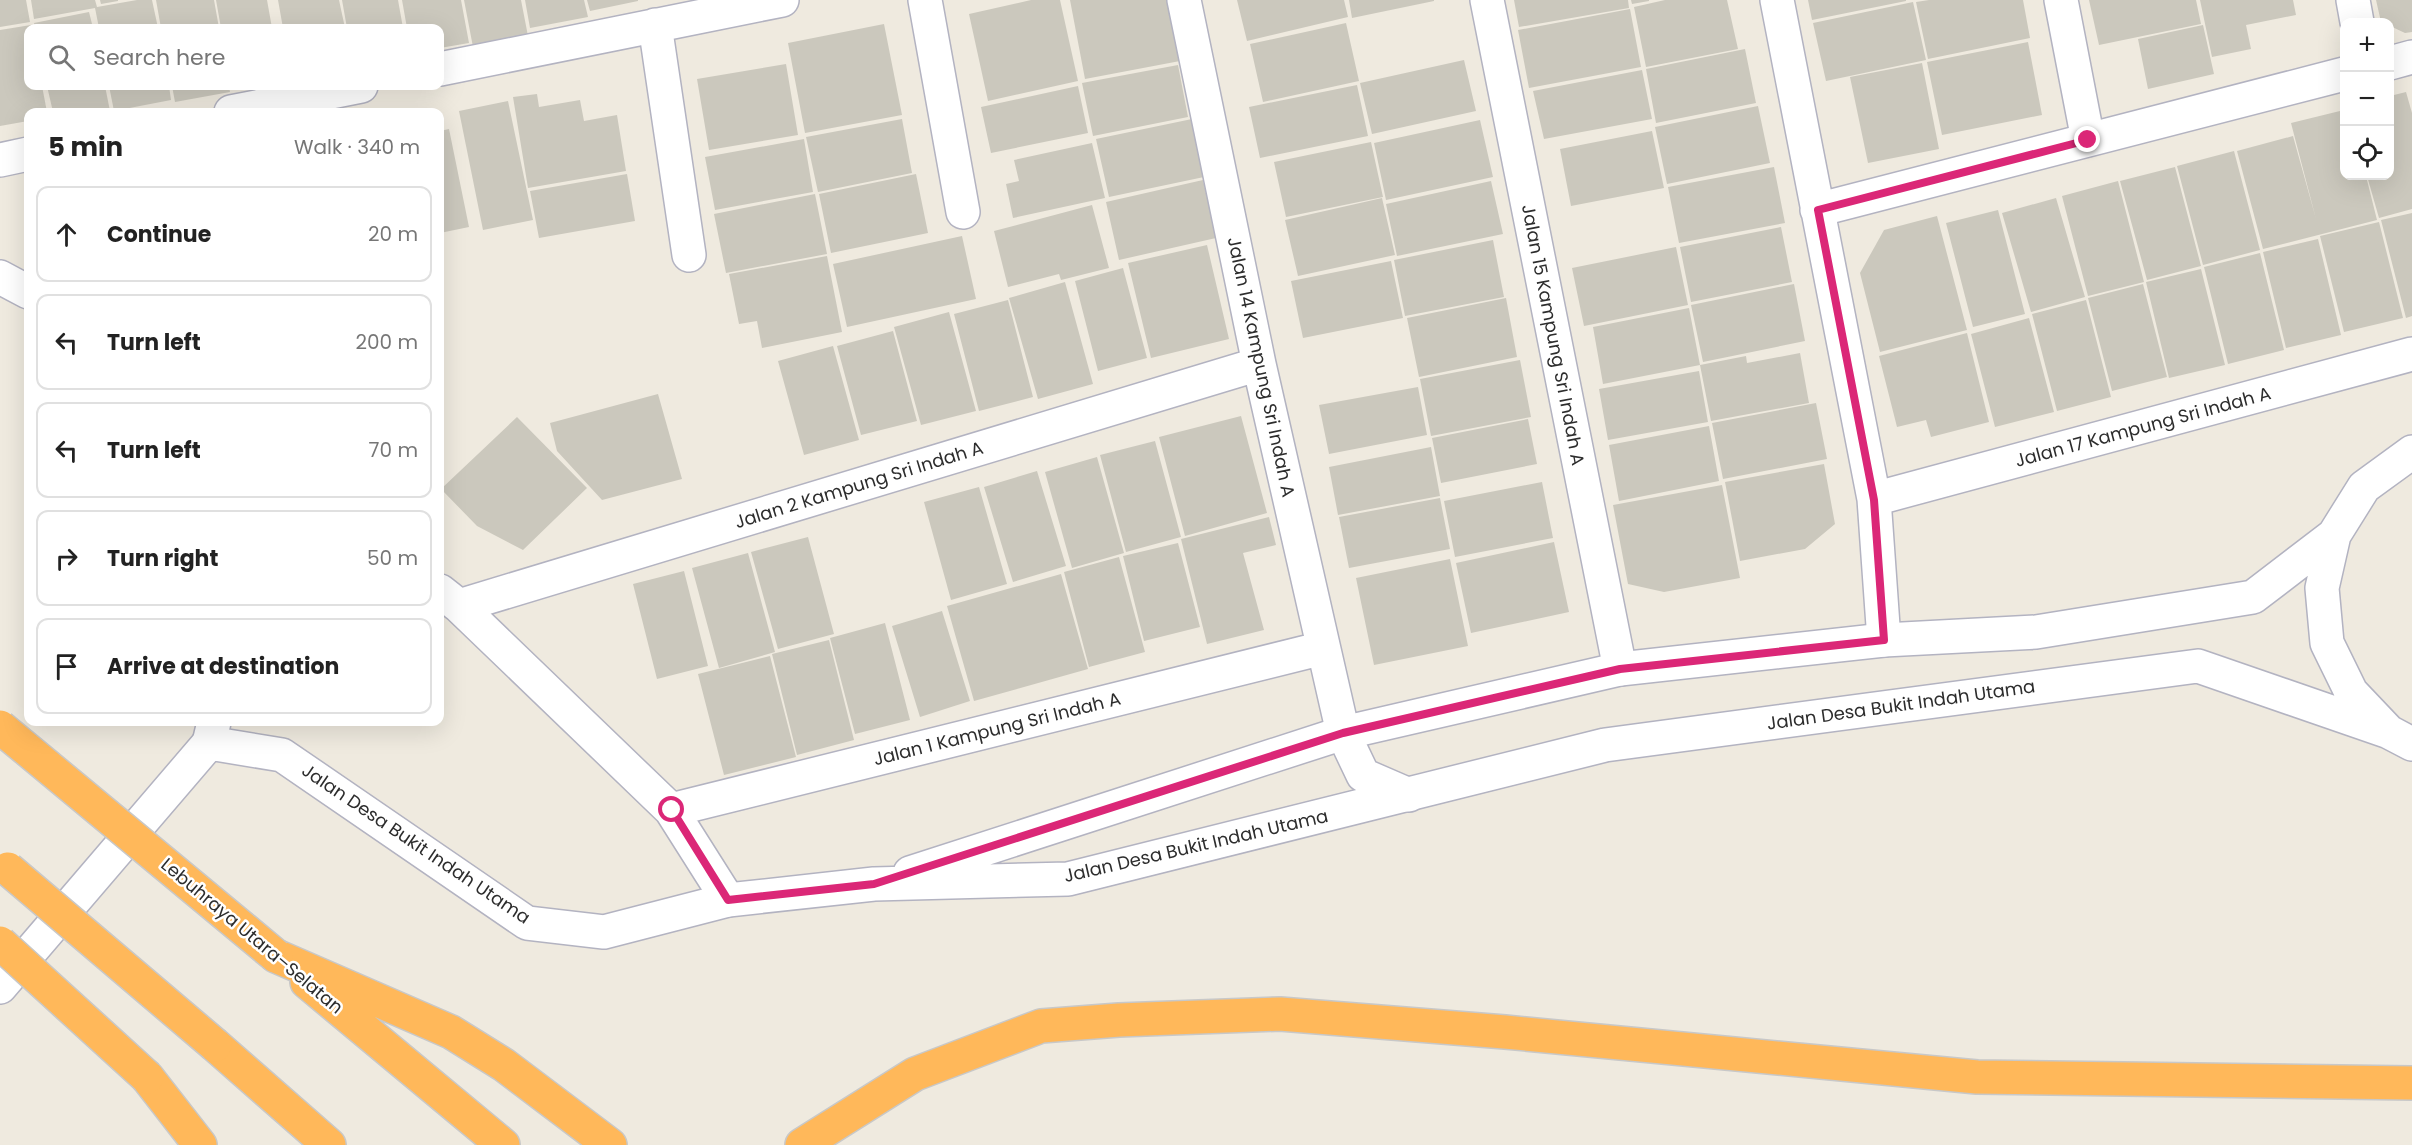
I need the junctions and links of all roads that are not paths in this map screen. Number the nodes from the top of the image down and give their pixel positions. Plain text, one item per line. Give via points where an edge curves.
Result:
1 (782, 0) edge
2 (925, 0) edge
3 (1184, 0) edge
4 (1486, 0) edge
5 (1777, 0) edge
6 (2061, 0) edge
7 (2353, 0) edge
8 (2356, 18) edge
9 (655, 25) junction
10 (2412, 57) edge
11 (2394, 62) edge
12 (444, 68) edge
13 (2340, 75) edge
14 (341, 90) edge
15 (251, 108) edge
16 (2088, 140) junction
17 (24, 155) edge
18 (0, 160) edge
19 (1818, 210) junction
20 (963, 212) dead end
21 (689, 255) dead end
22 (0, 277) edge
23 (24, 290) edge
24 (2412, 354) edge
25 (1259, 364) junction
26 (2412, 452) edge
27 (1874, 500) junction
28 (2334, 535) junction
29 (449, 599) edge
30 (1884, 640) junction
31 (1323, 648) junction
32 (1620, 669) junction
33 (0, 727) edge
34 (211, 732) edge
35 (1343, 733) junction
36 (2400, 738) edge
37 (1409, 795) junction
38 (672, 810) junction
39 (4, 866) edge
40 (874, 884) junction
41 (728, 900) junction
42 (0, 943) edge
43 (276, 956) junction
44 (0, 987) edge
45 (2412, 1083) edge
46 (200, 1145) edge
47 (329, 1145) edge
48 (503, 1145) edge
49 (610, 1145) edge
50 (802, 1145) edge

1 - 9 street
2 - 20 street
3 - 25 street, Jalan 14 Kampung Sri Indah A
4 - 32 street, Jalan 15 Kampung Sri Indah A
5 - 19 street
6 - 16 street
7 - 8 street
9 - 12 street
9 - 21 street
10 - 11 street
13 - 16 street
14 - 15 street
16 - 19 street
17 - 18 street
19 - 27 street
22 - 23 street
24 - 27 street, Jalan 17 Kampung Sri Indah A
25 - 29 street, Jalan 2 Kampung Sri Indah A
25 - 31 street, Jalan 14 Kampung Sri Indah A
26 - 28 street via 2364,487
27 - 30 street
28 - 30 street, Jalan Desa Bukit Indah Utama via 2253,597 2036,632
28 - 36 street via 2322,588 2327,643 2350,692
29 - 38 street
30 - 32 street, Jalan Desa Bukit Indah Utama
31 - 35 street, Jalan 14 Kampung Sri Indah A
31 - 38 street, Jalan 1 Kampung Sri Indah A
32 - 35 street, Jalan Desa Bukit Indah Utama
33 - 43 highway, Lebuhraya Utara–Selatan, bridge
34 - 41 street, Jalan Desa Bukit Indah Utama via 282,755 527,923 604,932
34 - 44 street
35 - 37 street via 1363,775
35 - 40 street, Jalan Desa Bukit Indah Utama
36 - 37 street, Jalan Desa Bukit Indah Utama via 2198,666 1605,745
37 - 40 street, Jalan Desa Bukit Indah Utama via 1068,879
38 - 41 street
39 - 47 highway, bridge
40 - 41 street, Jalan Desa Bukit Indah Utama
42 - 46 highway, bridge via 147,1077
43 - 48 highway, Lebuhraya Utara–Selatan
43 - 49 highway via 451,1032 504,1065
45 - 50 highway via 1977,1077 1280,1014 1119,1020 1041,1026 915,1074

